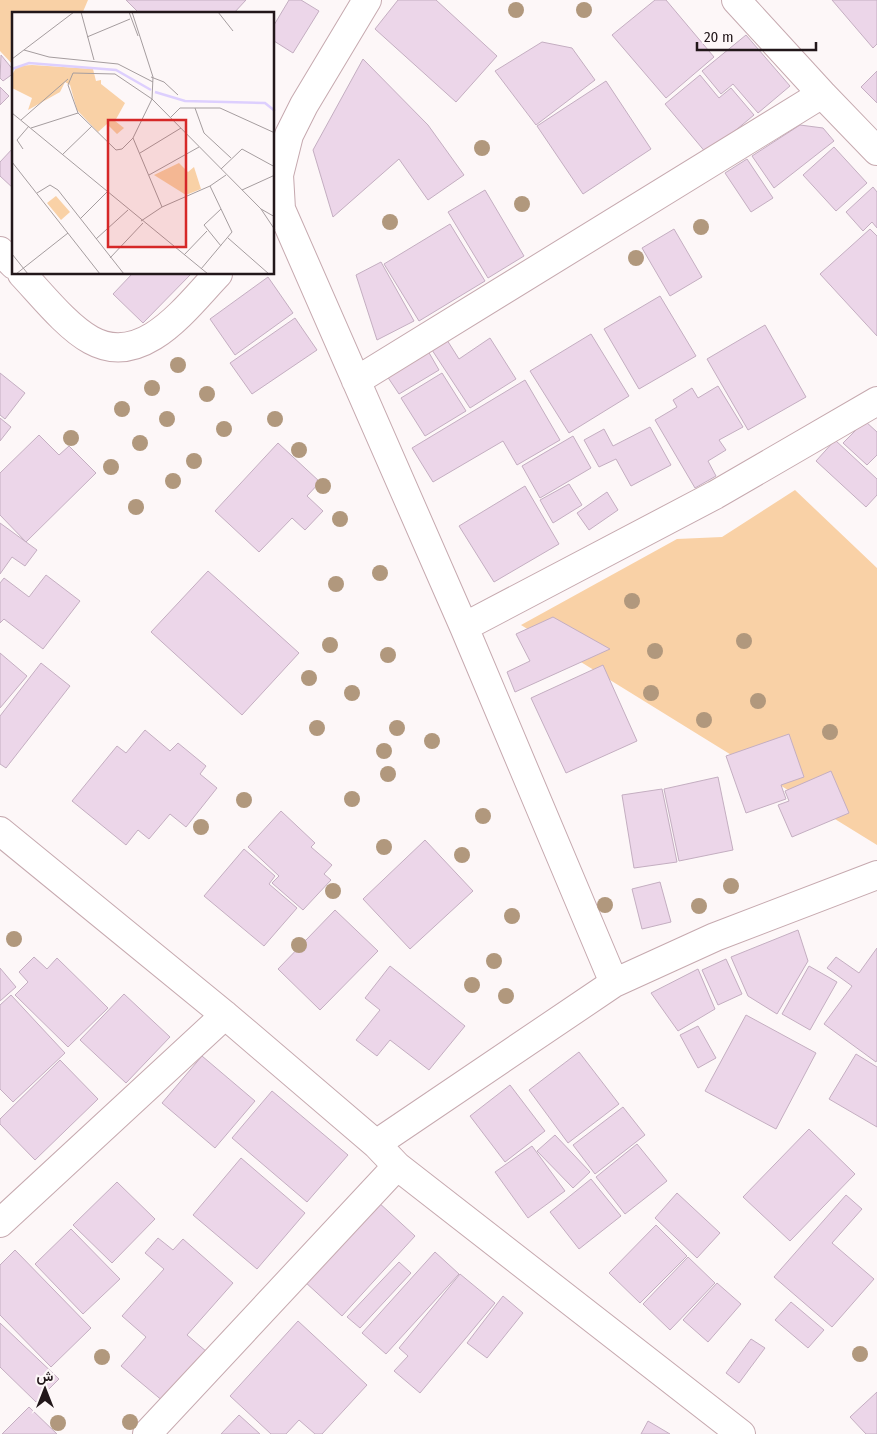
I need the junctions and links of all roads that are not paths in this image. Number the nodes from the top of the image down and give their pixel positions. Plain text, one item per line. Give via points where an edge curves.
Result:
1 (367, 0) edge
2 (736, 0) edge
3 (822, 94) junction
4 (877, 151) edge
5 (278, 213) edge
6 (0, 251) edge
7 (12, 263) edge
8 (23, 275) edge
9 (217, 275) edge
10 (356, 381) junction
11 (877, 401) edge
12 (464, 627) junction
13 (0, 831) edge
14 (877, 875) edge
15 (614, 983) junction
16 (225, 1015) junction
17 (376, 1144) junction
18 (397, 1166) junction
19 (0, 1223) edge
20 (147, 1434) edge
21 (740, 1434) edge

1 - 5 street via 289,135 279,175
2 - 3 street
3 - 4 street
3 - 10 street
5 - 10 street
6 - 7 street
8 - 9 street via 73,327 91,340 106,346 124,347 140,344 158,334
10 - 12 street
11 - 12 street via 715,495
12 - 15 street
13 - 16 street
14 - 15 street via 724,934
15 - 17 street
16 - 17 street
16 - 19 street
17 - 18 street
18 - 20 street
18 - 21 street

